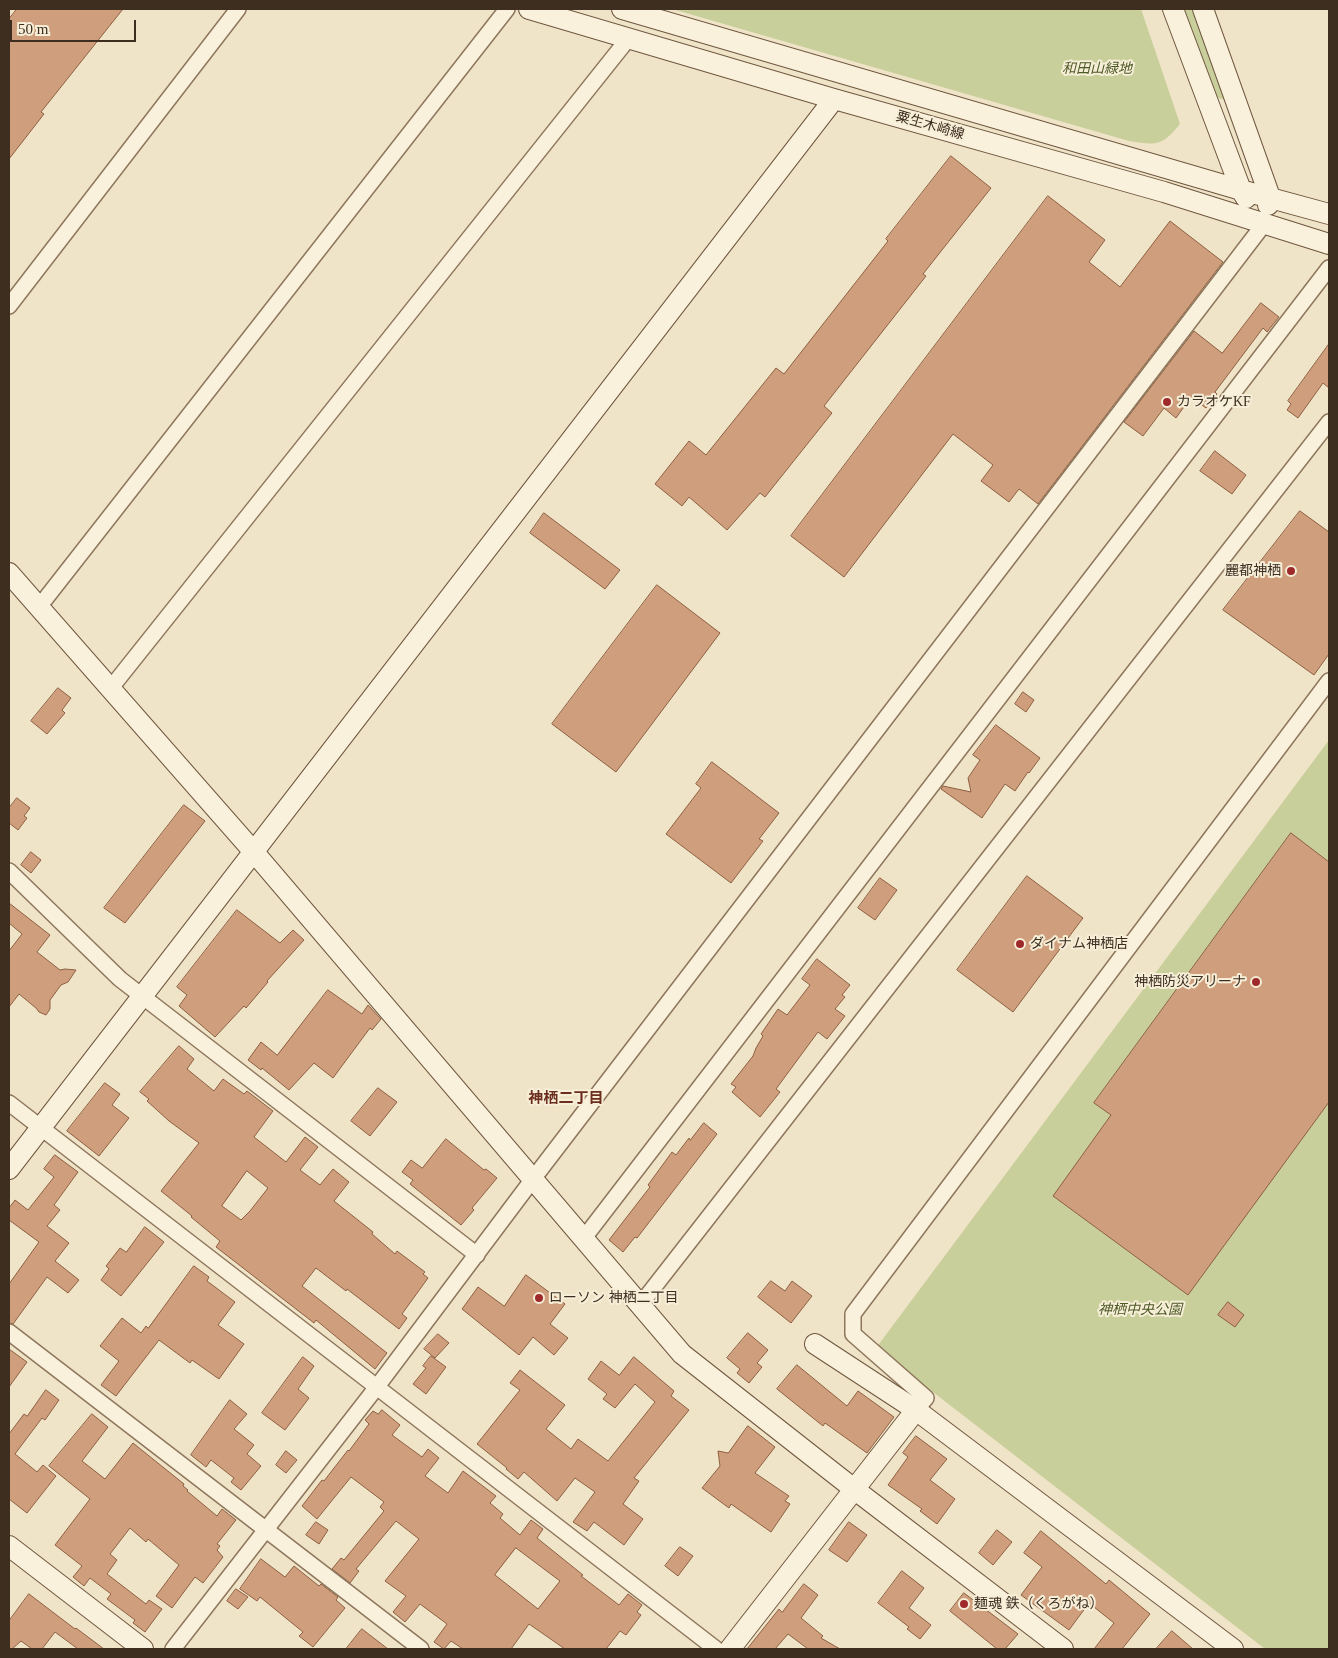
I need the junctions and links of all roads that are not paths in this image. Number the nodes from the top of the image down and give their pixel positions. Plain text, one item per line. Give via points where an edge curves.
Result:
1 (238, 9) edge
2 (507, 9) edge
3 (530, 9) edge
4 (622, 9) edge
5 (1174, 9) edge
6 (1203, 9) edge
7 (628, 39) junction
8 (834, 99) junction
9 (1242, 190) junction
10 (1270, 197) junction
11 (1329, 214) edge
12 (1264, 224) junction
13 (1329, 244) edge
14 (1329, 268) edge
15 (9, 306) edge
16 (1329, 422) edge
17 (9, 573) edge
18 (39, 608) junction
19 (1329, 682) edge
20 (110, 689) junction
21 (253, 851) junction
22 (9, 871) edge
23 (143, 996) junction
24 (9, 1103) edge
25 (41, 1128) junction
26 (9, 1169) edge
27 (533, 1179) junction
28 (584, 1238) junction
29 (477, 1255) junction
30 (640, 1305) junction
31 (9, 1332) edge
32 (815, 1344) dead end
33 (376, 1388) junction
34 (916, 1410) junction
35 (854, 1489) junction
36 (266, 1530) junction
37 (9, 1546) edge
38 (143, 1649) edge
39 (173, 1649) edge
40 (421, 1649) edge
41 (716, 1649) edge
42 (730, 1649) edge
43 (1063, 1649) edge
44 (1233, 1649) edge

1 - 15 street
2 - 18 street
3 - 7 street, 粟生木崎線
4 - 9 street, 粟生木崎線
5 - 9 street
6 - 10 street
7 - 8 street, 粟生木崎線
7 - 20 street
8 - 12 street, 粟生木崎線 via 1164,192
8 - 21 street
9 - 10 street, 粟生木崎線
9 - 12 street
10 - 11 street, 粟生木崎線
10 - 12 street
12 - 13 street, 粟生木崎線
12 - 27 street
14 - 28 street
16 - 30 street
17 - 18 street
18 - 20 street
19 - 34 street via 853,1314 853,1334 926,1398
20 - 21 street
21 - 23 street
21 - 27 street
22 - 23 street via 120,979
23 - 25 street
23 - 29 street
24 - 25 street
25 - 26 street
25 - 33 street
27 - 28 street
27 - 29 street
28 - 30 street
29 - 33 street
30 - 35 street via 682,1354
31 - 36 street
32 - 34 street
33 - 36 street
33 - 41 street
34 - 35 street
34 - 44 street
35 - 42 street
35 - 43 street
36 - 39 street
36 - 40 street
37 - 38 street

